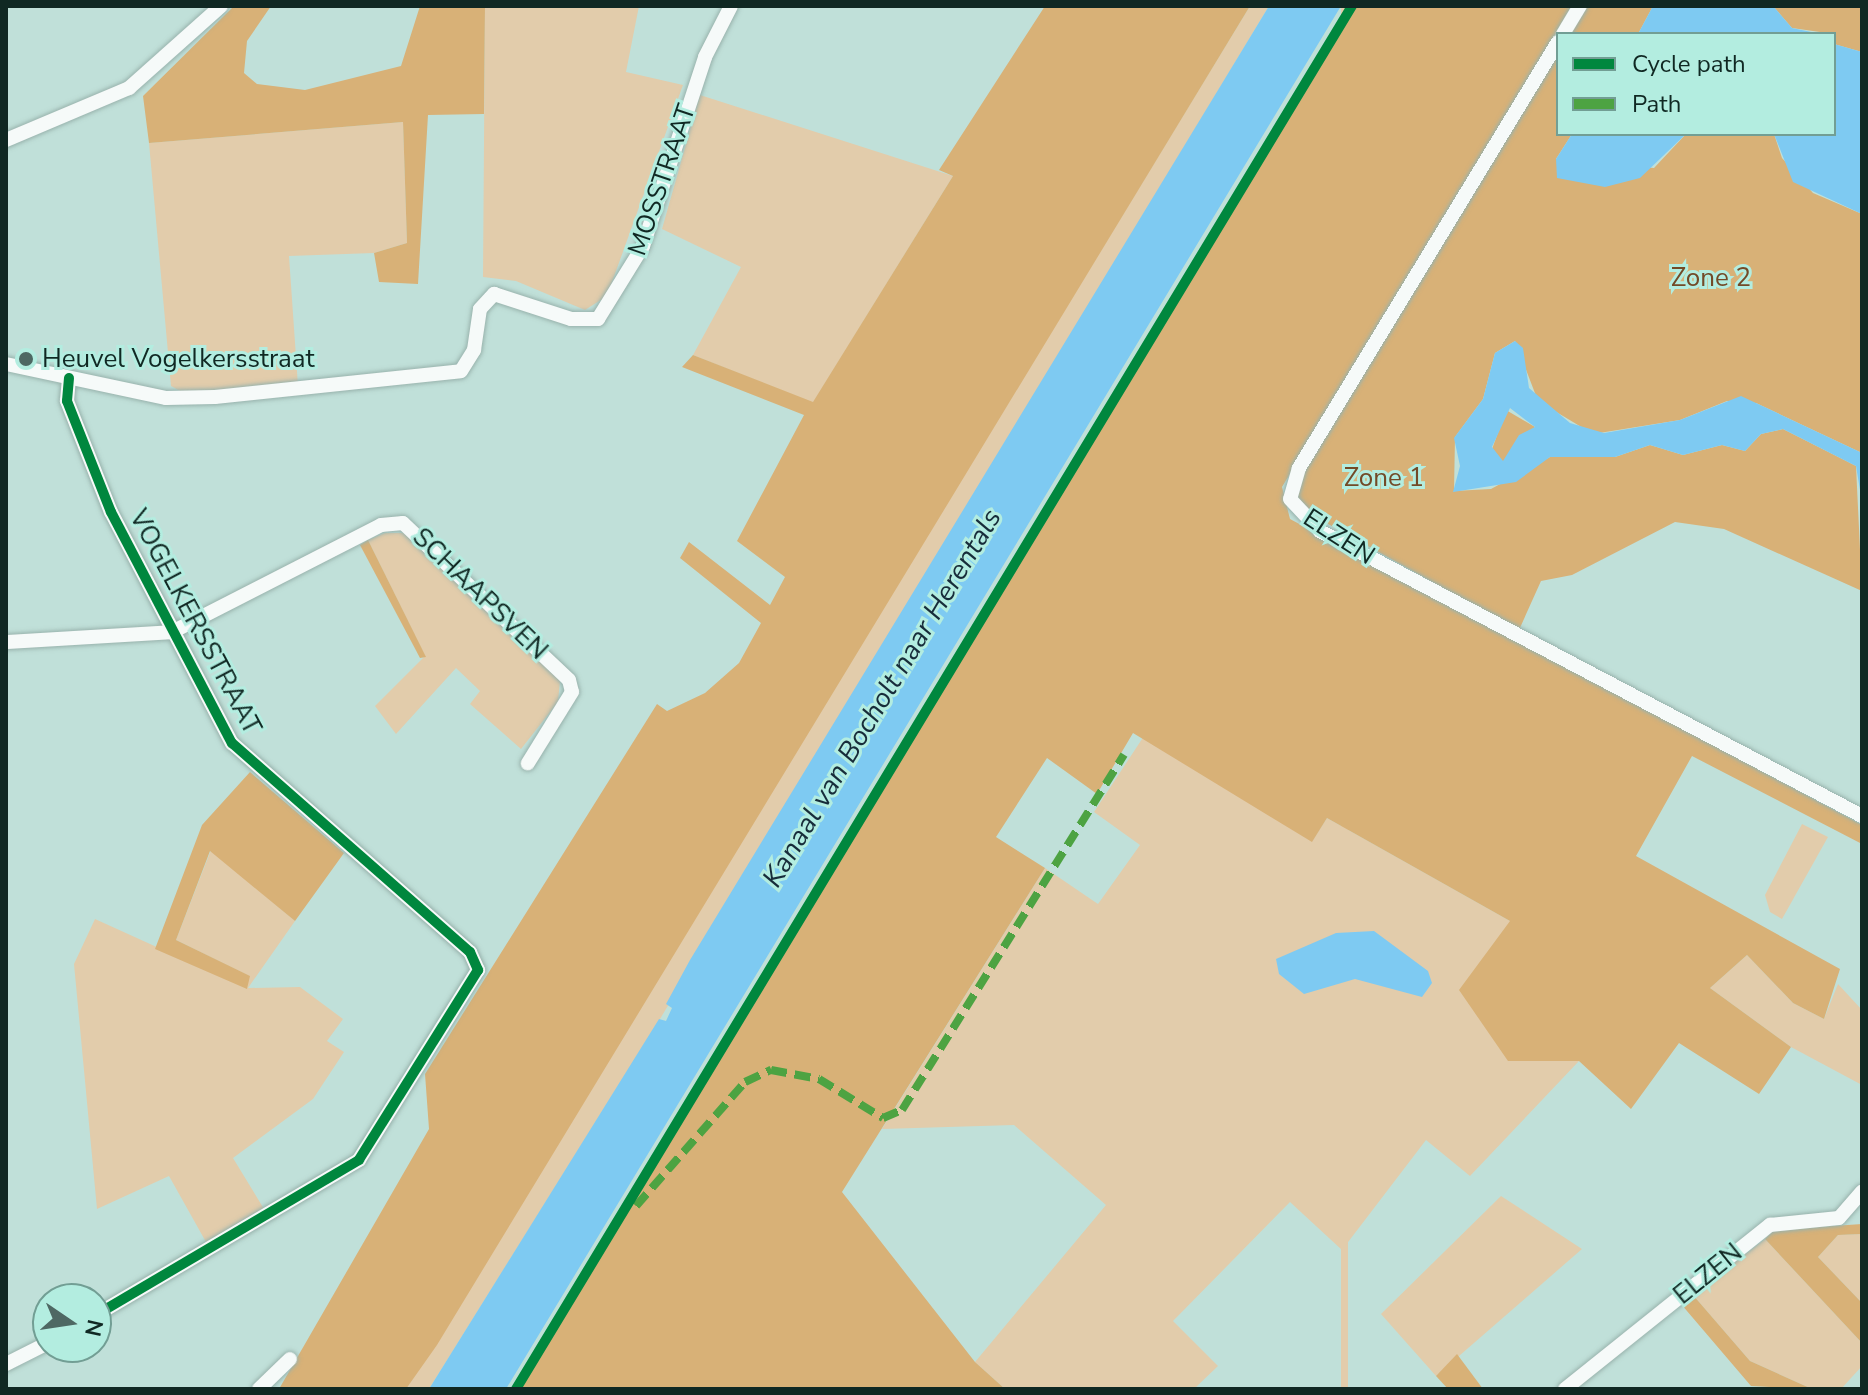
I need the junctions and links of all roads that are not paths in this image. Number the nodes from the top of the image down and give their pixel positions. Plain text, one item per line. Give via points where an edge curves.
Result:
1 (221, 6) edge
2 (731, 6) edge
3 (1580, 6) edge
4 (1564, 32) edge
5 (1556, 45) edge
6 (6, 140) edge
7 (6, 364) edge
8 (69, 378) junction
9 (172, 632) junction
10 (6, 642) edge
11 (528, 763) dead end
12 (1862, 816) edge
13 (1862, 1192) edge
14 (112, 1306) edge
15 (32, 1351) edge
16 (290, 1359) dead end
17 (6, 1364) edge
18 (259, 1389) edge
19 (1565, 1389) edge

1 - 6 street via 129,88
2 - 8 street, MOSSTRAAT via 701,67 643,246 598,319 571,319 494,294 480,309 468,364 434,379 190,399
3 - 4 street
5 - 12 street, ELZEN via 1299,468 1290,499 1320,531
7 - 8 street, MOSSTRAAT
8 - 9 street, VOGELKERSSTRAAT via 67,401 84,444
9 - 10 street
9 - 11 street, SCHAAPSVEN via 381,525 410,525 569,680 572,692
9 - 14 street, VOGELKERSSTRAAT via 247,761 470,952 476,979 359,1160
13 - 19 street, ELZEN via 1839,1218 1770,1225
15 - 17 street
16 - 18 street

